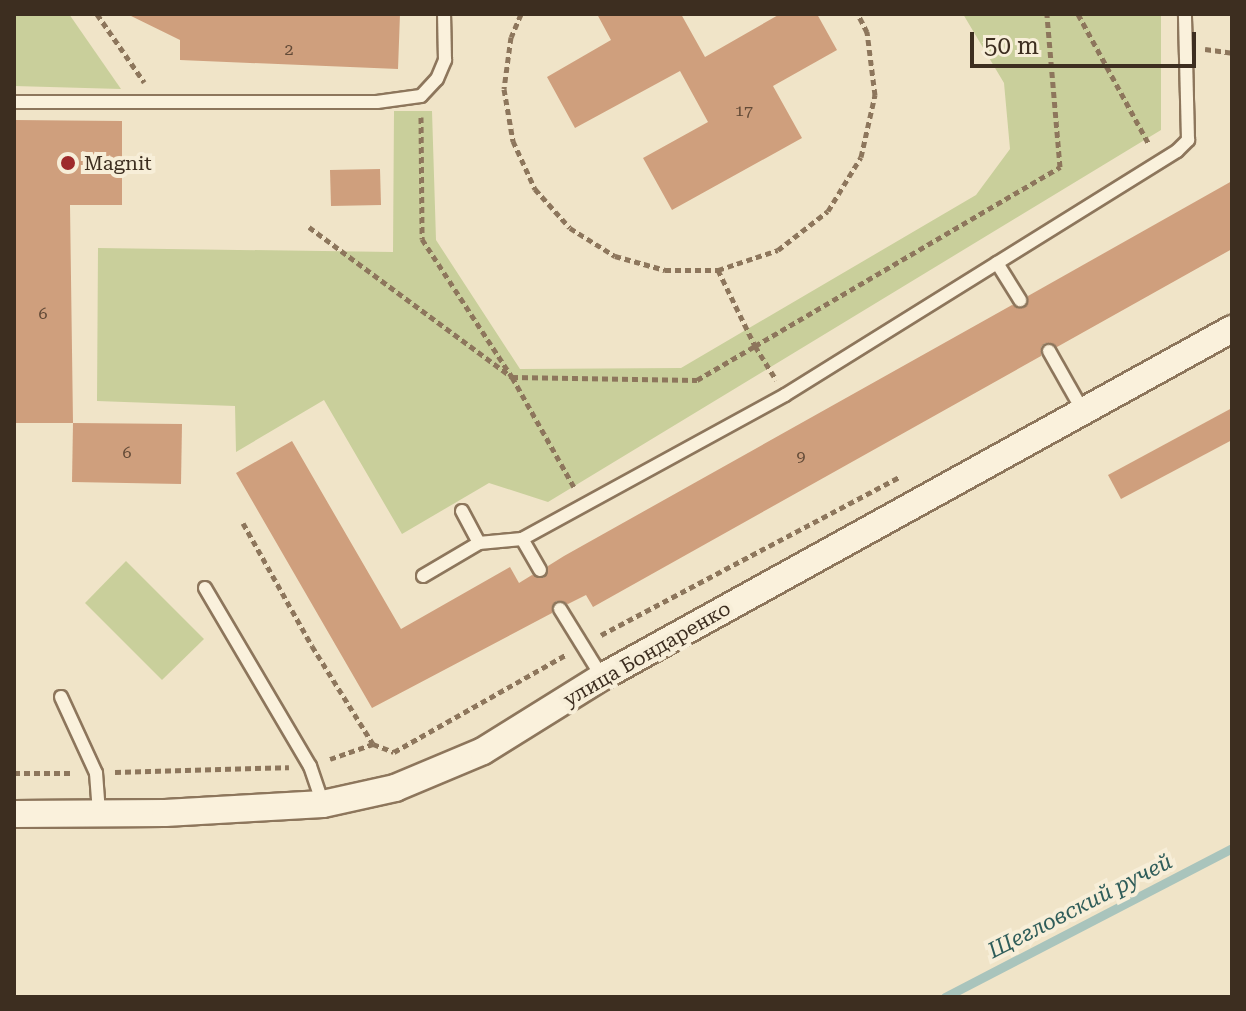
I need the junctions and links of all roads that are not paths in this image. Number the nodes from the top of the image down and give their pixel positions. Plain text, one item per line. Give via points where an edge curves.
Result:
1 (444, 14) edge
2 (1185, 14) edge
3 (14, 102) edge
4 (997, 263) junction
5 (1020, 300) dead end
6 (1232, 329) edge
7 (1049, 351) dead end
8 (1083, 411) junction
9 (462, 511) dead end
10 (522, 539) junction
11 (479, 543) junction
12 (540, 570) dead end
13 (423, 576) dead end
14 (205, 588) dead end
15 (560, 609) dead end
16 (602, 677) junction
17 (61, 697) dead end
18 (323, 804) junction
19 (99, 813) junction
20 (14, 814) edge

1 - 3 lane via 445,60 421,96 377,102
2 - 4 lane via 1188,140
4 - 5 lane
4 - 10 lane via 785,395
6 - 8 street, улица Бондаренко
7 - 8 lane
8 - 16 street, улица Бондаренко
9 - 11 lane
10 - 11 lane
10 - 12 lane
11 - 13 lane
14 - 18 lane via 310,766
15 - 16 lane
16 - 18 street, улица Бондаренко via 483,751 395,788
17 - 19 lane via 96,773
18 - 19 street, улица Бондаренко
19 - 20 street, улица Бондаренко

